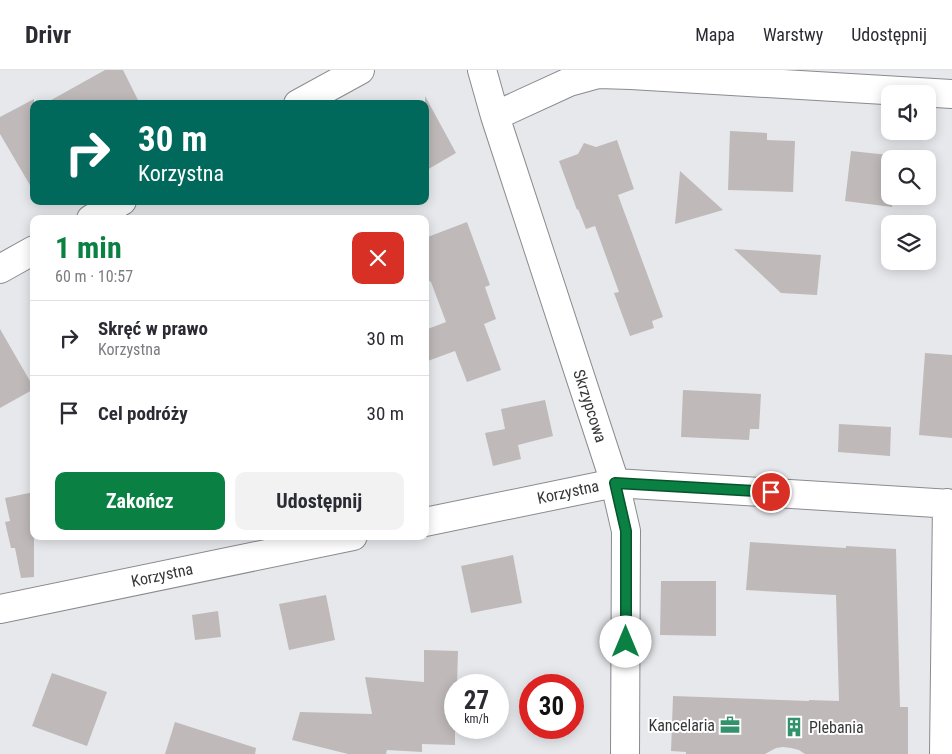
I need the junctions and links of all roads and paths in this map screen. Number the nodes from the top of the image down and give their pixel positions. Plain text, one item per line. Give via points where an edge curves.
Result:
1 (360, 70) edge
2 (482, 70) edge
3 (952, 94) edge
4 (305, 100) edge
5 (495, 116) junction
6 (115, 205) edge
7 (98, 215) edge
8 (30, 252) edge
9 (0, 269) edge
10 (615, 483) junction
11 (949, 504) edge
12 (429, 521) edge
13 (334, 540) edge
14 (0, 609) edge
15 (625, 754) edge
16 (944, 754) edge

1 - 4 street
2 - 5 street, Skrzypcowa
3 - 5 street via 598,74 569,82
5 - 10 street, Skrzypcowa
6 - 7 street
8 - 9 street
10 - 11 street, Korzystna
10 - 12 street, Korzystna
10 - 15 street, Skrzypcowa via 626,531
11 - 16 street
13 - 14 street, Korzystna

